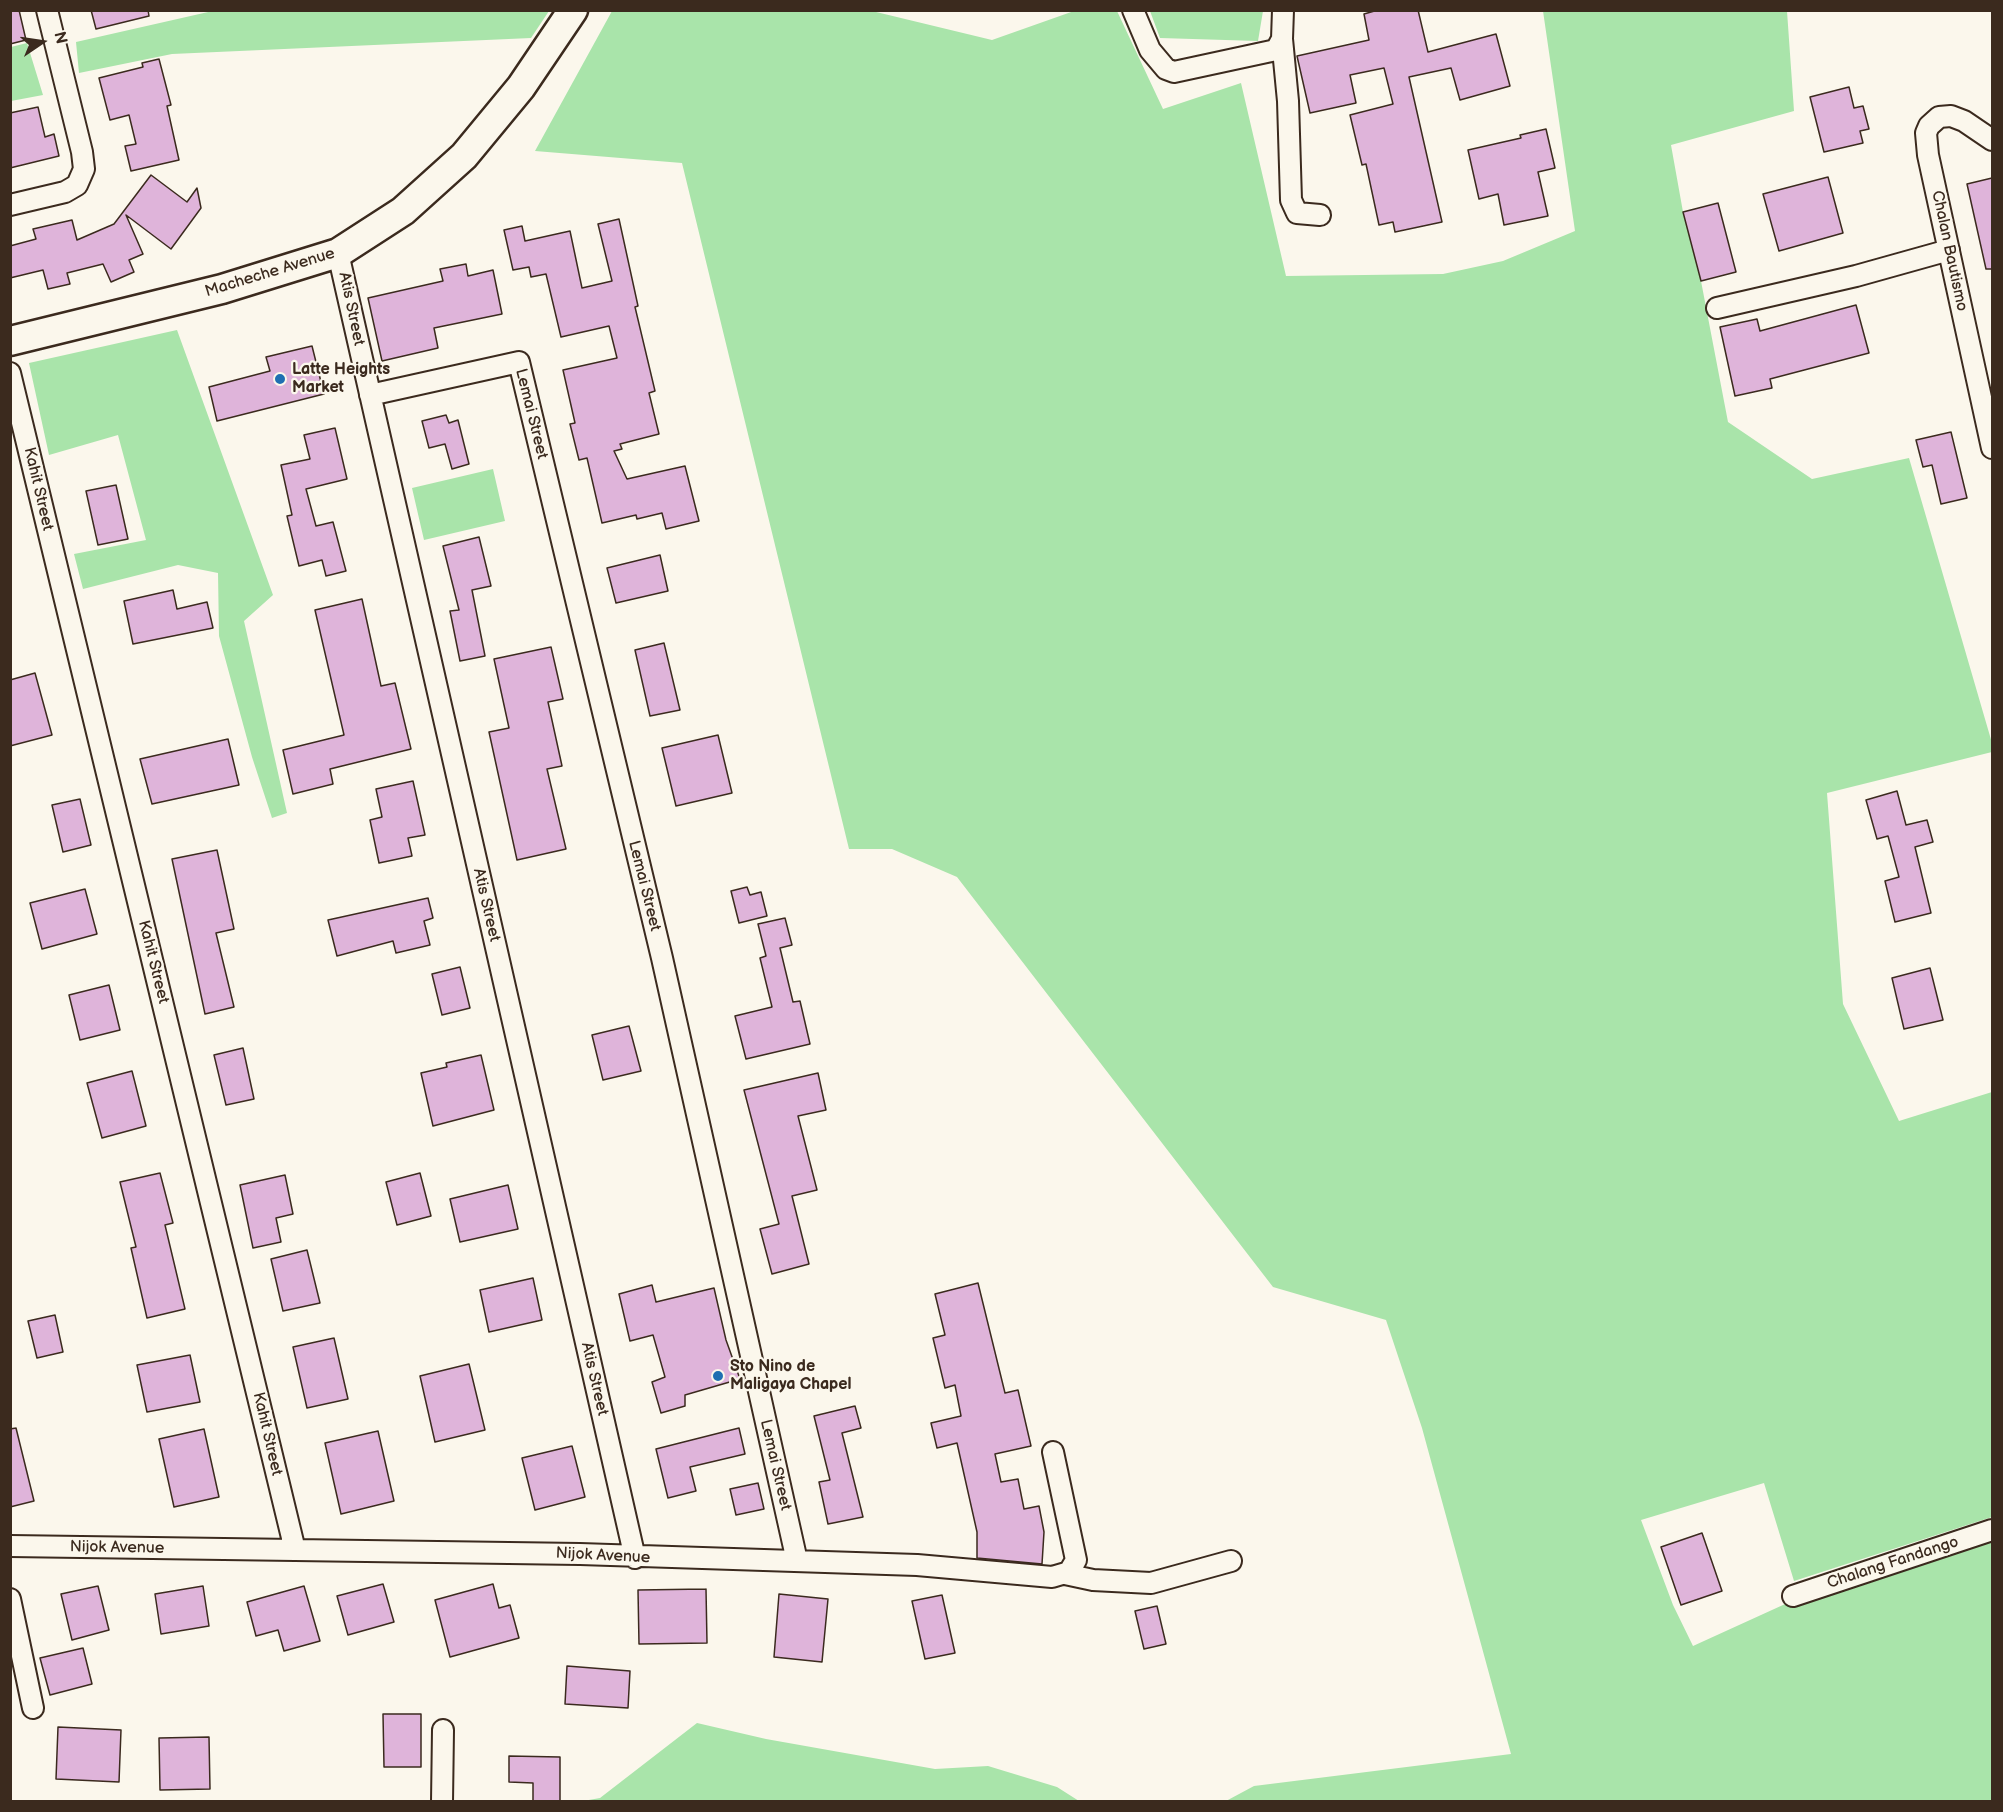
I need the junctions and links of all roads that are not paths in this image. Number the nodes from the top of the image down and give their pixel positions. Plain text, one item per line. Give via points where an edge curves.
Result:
1 (47, 10) edge
2 (573, 10) edge
3 (1133, 10) edge
4 (1283, 10) edge
5 (1282, 39) junction
6 (1992, 140) edge
7 (10, 205) edge
8 (1320, 215) dead end
9 (1949, 250) junction
10 (338, 253) junction
11 (1717, 309) dead end
12 (10, 341) edge
13 (10, 373) edge
14 (370, 395) junction
15 (1992, 448) edge
16 (1053, 1452) dead end
17 (1992, 1530) edge
18 (10, 1546) edge
19 (295, 1550) junction
20 (635, 1558) junction
21 (797, 1561) junction
22 (1231, 1561) dead end
23 (1065, 1574) junction
24 (1793, 1596) dead end
25 (10, 1599) edge
26 (33, 1708) dead end
27 (443, 1730) dead end
28 (442, 1802) edge

1 - 7 street via 84,169 77,185 65,192
2 - 10 main road, Macheche Avenue via 521,87 464,156 403,212
3 - 5 street via 1150,50 1160,64 1174,72 1263,55 1276,50
4 - 5 street
5 - 8 street via 1291,200 1297,213
6 - 9 street, Chalan Bautismo via 1951,116 1939,117 1926,133
9 - 11 street
9 - 15 street, Chalan Bautismo
10 - 12 main road, Macheche Avenue via 222,289
10 - 14 street, Atis Street
13 - 19 street, Kahit Street
14 - 20 street, Atis Street
14 - 21 street, Lemai Street via 519,362 662,958
16 - 23 street via 1076,1560
17 - 24 street, Chalang Fandango
18 - 19 street, Nijok Avenue
19 - 20 street, Nijok Avenue via 474,1551
20 - 21 street, Nijok Avenue
21 - 23 street, Nijok Avenue via 923,1565 1052,1577
22 - 23 street, Nijok Avenue via 1151,1583 1093,1580
25 - 26 street
27 - 28 street

